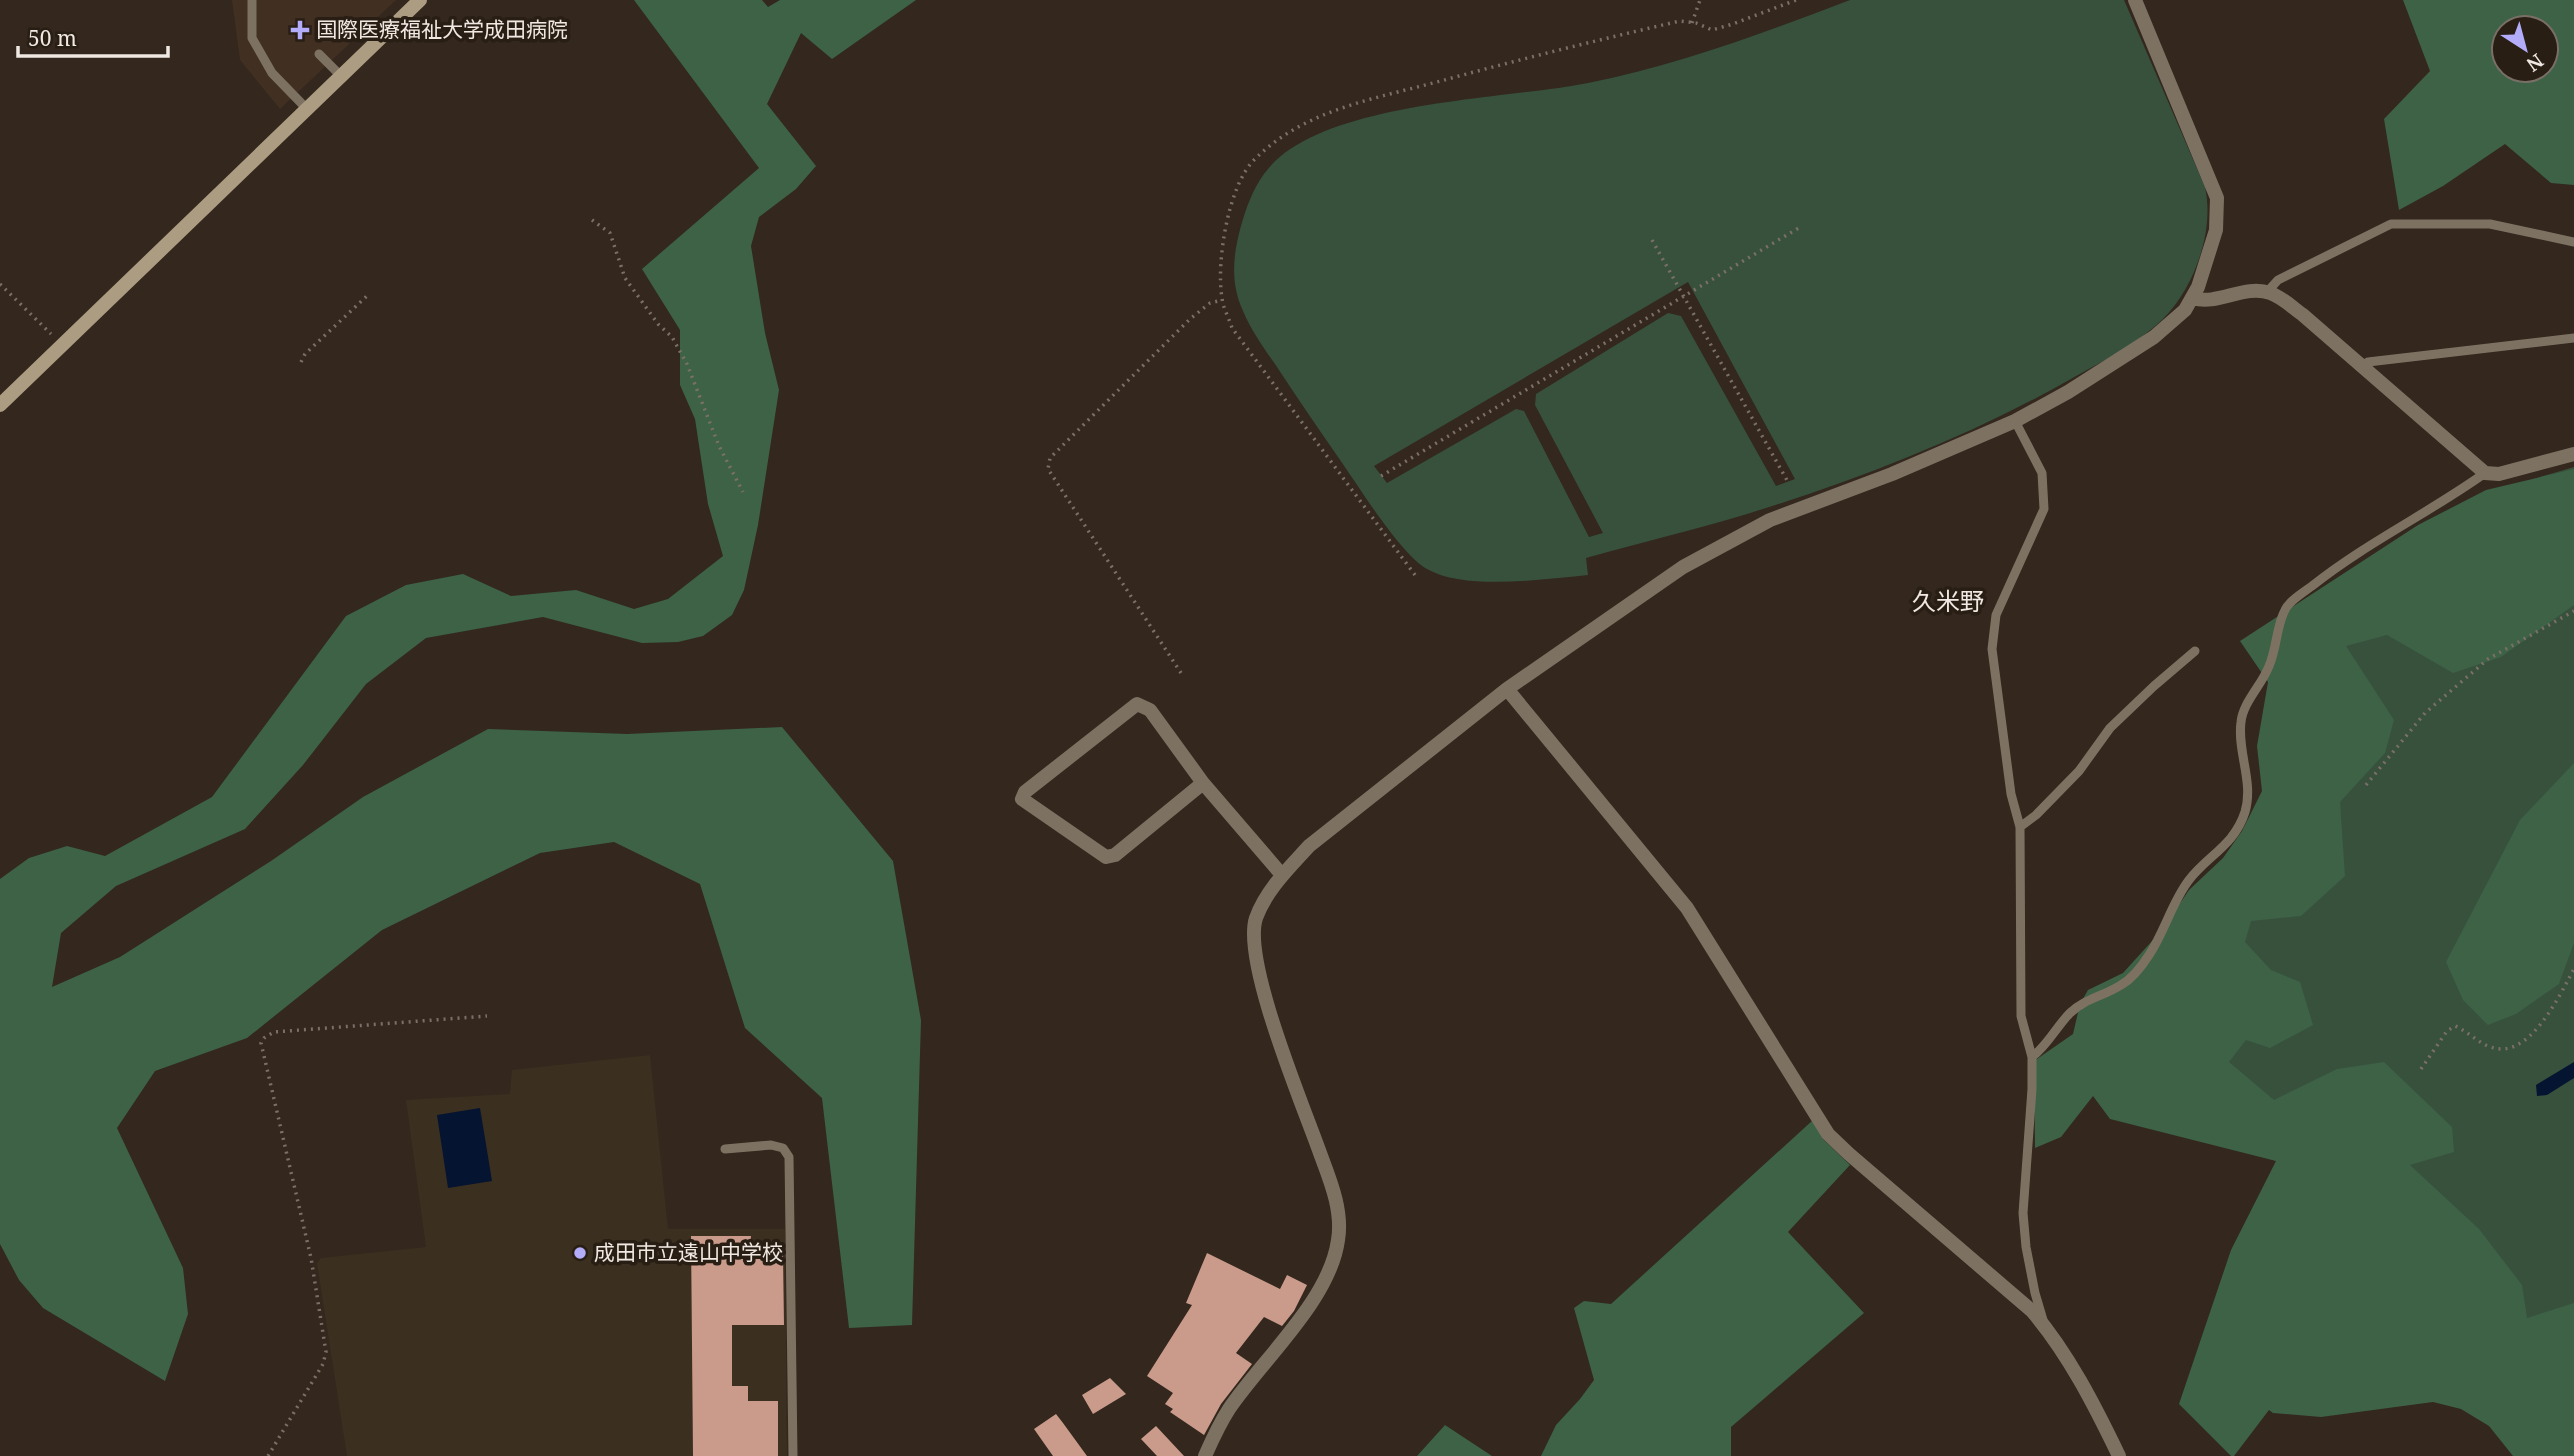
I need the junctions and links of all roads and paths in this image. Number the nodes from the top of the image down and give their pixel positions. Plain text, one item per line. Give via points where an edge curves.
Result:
1 (252, 0) edge
2 (420, 0) edge
3 (1700, 0) edge
4 (1796, 0) edge
5 (2135, 0) edge
6 (1692, 23) junction
7 (319, 54) dead end
8 (340, 75) junction
9 (306, 108) junction
10 (592, 220) dead end
11 (1802, 226) dead end
12 (1653, 240) dead end
13 (2574, 242) edge
14 (0, 284) edge
15 (2267, 292) junction
16 (369, 294) dead end
17 (1684, 296) junction
18 (2193, 298) junction
19 (1222, 300) junction
20 (2574, 338) edge
21 (62, 345) junction
22 (302, 362) dead end
23 (2361, 367) junction
24 (0, 405) edge
25 (2015, 421) junction
26 (2574, 454) edge
27 (2485, 473) junction
28 (1381, 476) dead end
29 (1788, 482) dead end
30 (743, 492) dead end
31 (1415, 575) dead end
32 (2574, 611) edge
33 (2196, 651) dead end
34 (1181, 673) dead end
35 (1507, 688) junction
36 (1203, 783) junction
37 (2366, 785) dead end
38 (2020, 827) junction
39 (1282, 875) junction
40 (2574, 969) edge
41 (487, 1016) dead end
42 (2032, 1057) junction
43 (2421, 1069) dead end
44 (725, 1149) dead end
45 (2045, 1326) junction
46 (268, 1456) edge
47 (793, 1456) edge
48 (1205, 1456) edge
49 (2119, 1456) edge

1 - 9 lane via 252,38 272,73
2 - 8 street
3 - 6 path
4 - 6 path via 1712,30
5 - 18 street via 2217,198 2216,230
6 - 19 path via 1680,21 1556,50 1351,103 1318,117 1251,163 1236,190 1226,225
7 - 8 lane
8 - 9 street
9 - 21 street
10 - 30 path via 610,233 625,278 672,337 687,364 719,446
11 - 17 path
12 - 17 path
13 - 15 lane via 2490,224 2391,224 2278,280
14 - 21 path
15 - 18 street via 2202,301
15 - 23 street via 2303,315
16 - 22 path
17 - 28 path
17 - 29 path
18 - 25 street via 2176,320 2154,337
19 - 31 path via 1232,328
19 - 34 path via 1190,318 1050,458 1048,469
20 - 23 lane via 2368,362
21 - 24 street
23 - 27 street
25 - 35 street via 1770,520 1724,544 1683,567
25 - 38 lane via 2042,473 2044,509 1996,615 1992,649 2011,794
26 - 27 street via 2499,474
27 - 42 lane via 2340,564 2285,608 2269,668 2241,721 2248,789 2246,811 2236,831 2187,882 2136,973 2070,1013
32 - 37 path via 2488,659 2425,713
33 - 38 lane via 2110,728 2079,771
35 - 39 street via 1310,846
35 - 45 street via 1687,908 1828,1134
36 - 36 street via 1150,710 1138,704 1025,792 1022,799 1106,857 1115,855
36 - 39 street
38 - 42 lane via 2021,1016
39 - 48 street via 1256,920 1255,959 1332,1186 1339,1236 1336,1257 1310,1305 1228,1410
40 - 43 path via 2550,1012 2523,1043 2508,1049 2488,1047 2455,1026
41 - 46 path via 274,1032 261,1043 311,1258 326,1352
42 - 45 lane via 2023,1213 2026,1247
44 - 47 lane via 771,1145 783,1148 789,1157
45 - 49 street

